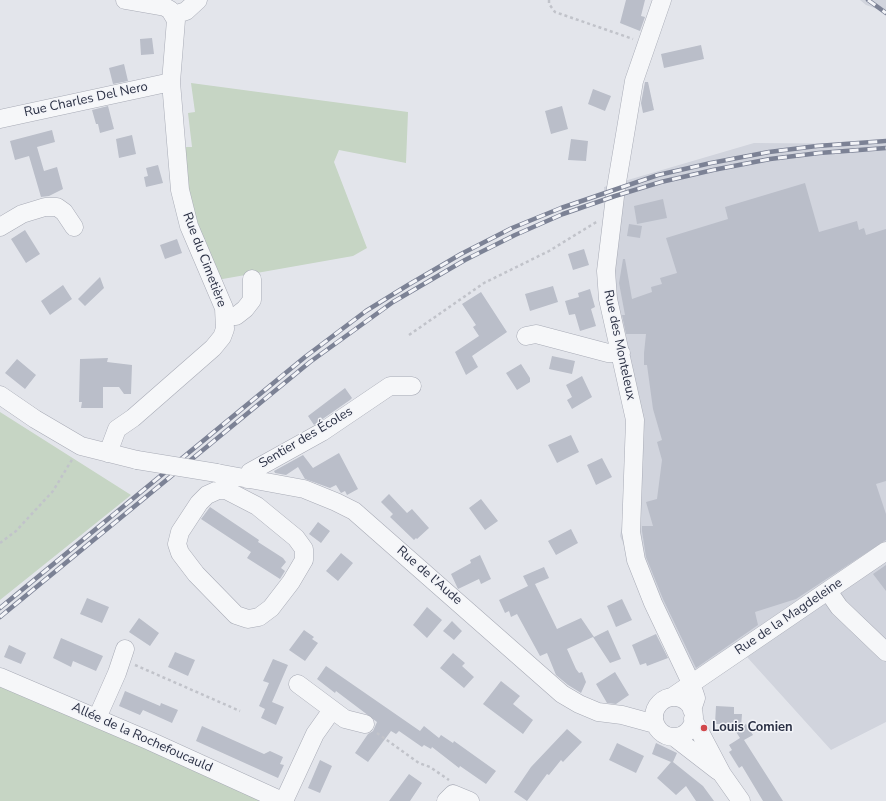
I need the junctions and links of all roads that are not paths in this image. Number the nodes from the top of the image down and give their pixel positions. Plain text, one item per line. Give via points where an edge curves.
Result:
1 (125, 0) edge
2 (198, 0) edge
3 (662, 0) edge
4 (174, 14) junction
5 (171, 82) junction
6 (0, 119) edge
7 (0, 227) edge
8 (74, 227) dead end
9 (252, 279) dead end
10 (225, 316) junction
11 (526, 336) dead end
12 (621, 353) junction
13 (412, 386) dead end
14 (0, 395) edge
15 (122, 456) junction
16 (247, 479) junction
17 (270, 483) junction
18 (257, 506) junction
19 (886, 551) edge
20 (828, 591) junction
21 (886, 652) edge
22 (124, 654) road end
23 (0, 677) edge
24 (692, 683) junction
25 (298, 684) dead end
26 (665, 701) junction
27 (332, 710) junction
28 (622, 715) junction
29 (693, 715) junction
30 (98, 718) junction
31 (365, 724) road end
32 (655, 724) junction
33 (674, 737) junction
34 (722, 774) junction
35 (449, 798) edge
36 (283, 801) edge
37 (470, 801) edge
38 (741, 801) edge

1 - 4 street via 165,7
2 - 4 street via 186,11
3 - 12 street, Rue des Monteleux via 634,82 612,218 606,271 608,299
4 - 5 street, Rue du Cimetière via 177,24
5 - 6 street, Rue Charles Del Nero
5 - 10 street, Rue du Cimetière via 182,201 189,226
7 - 8 street via 22,214 45,207 57,207 64,212
9 - 10 street via 252,300 236,316
10 - 15 street, Rue du Cimetière via 225,328 218,343 117,429
11 - 12 street via 536,334
12 - 24 street, Rue des Monteleux via 635,420 631,532 636,560 652,603
13 - 16 street, Sentier des Écoles via 390,386 322,432 250,472
14 - 15 street, Rue de l'Aude via 81,446
15 - 16 street, Rue de l'Aude, bridge
16 - 17 street, Rue de l'Aude
17 - 18 street
17 - 28 street, Rue de l'Aude via 304,489 354,511 562,694 598,712
18 - 18 street via 226,490 218,490 207,495 180,532 177,544 180,553 196,574 236,615 248,619 259,617 271,608 304,560 304,549 296,538
19 - 20 street, Rue de la Magdeleine
20 - 21 street via 839,607
20 - 24 street, Rue de la Magdeleine
22 - 30 street
23 - 30 street, Allée de la Rochefoucauld
24 - 26 street, Rue de la Magdeleine
24 - 29 street, Rue des Monteleux via 696,698
25 - 27 street
26 - 28 street, Rue de la Magdeleine
26 - 29 street via 684,701
26 - 32 street via 655,711
27 - 31 street via 345,719
27 - 36 street via 315,734
28 - 32 street, Rue de l'Aude
29 - 33 street via 690,728 683,735
29 - 34 street
30 - 36 street, Allée de la Rochefoucauld
32 - 33 street via 666,736
33 - 34 street
34 - 38 street
35 - 37 street

